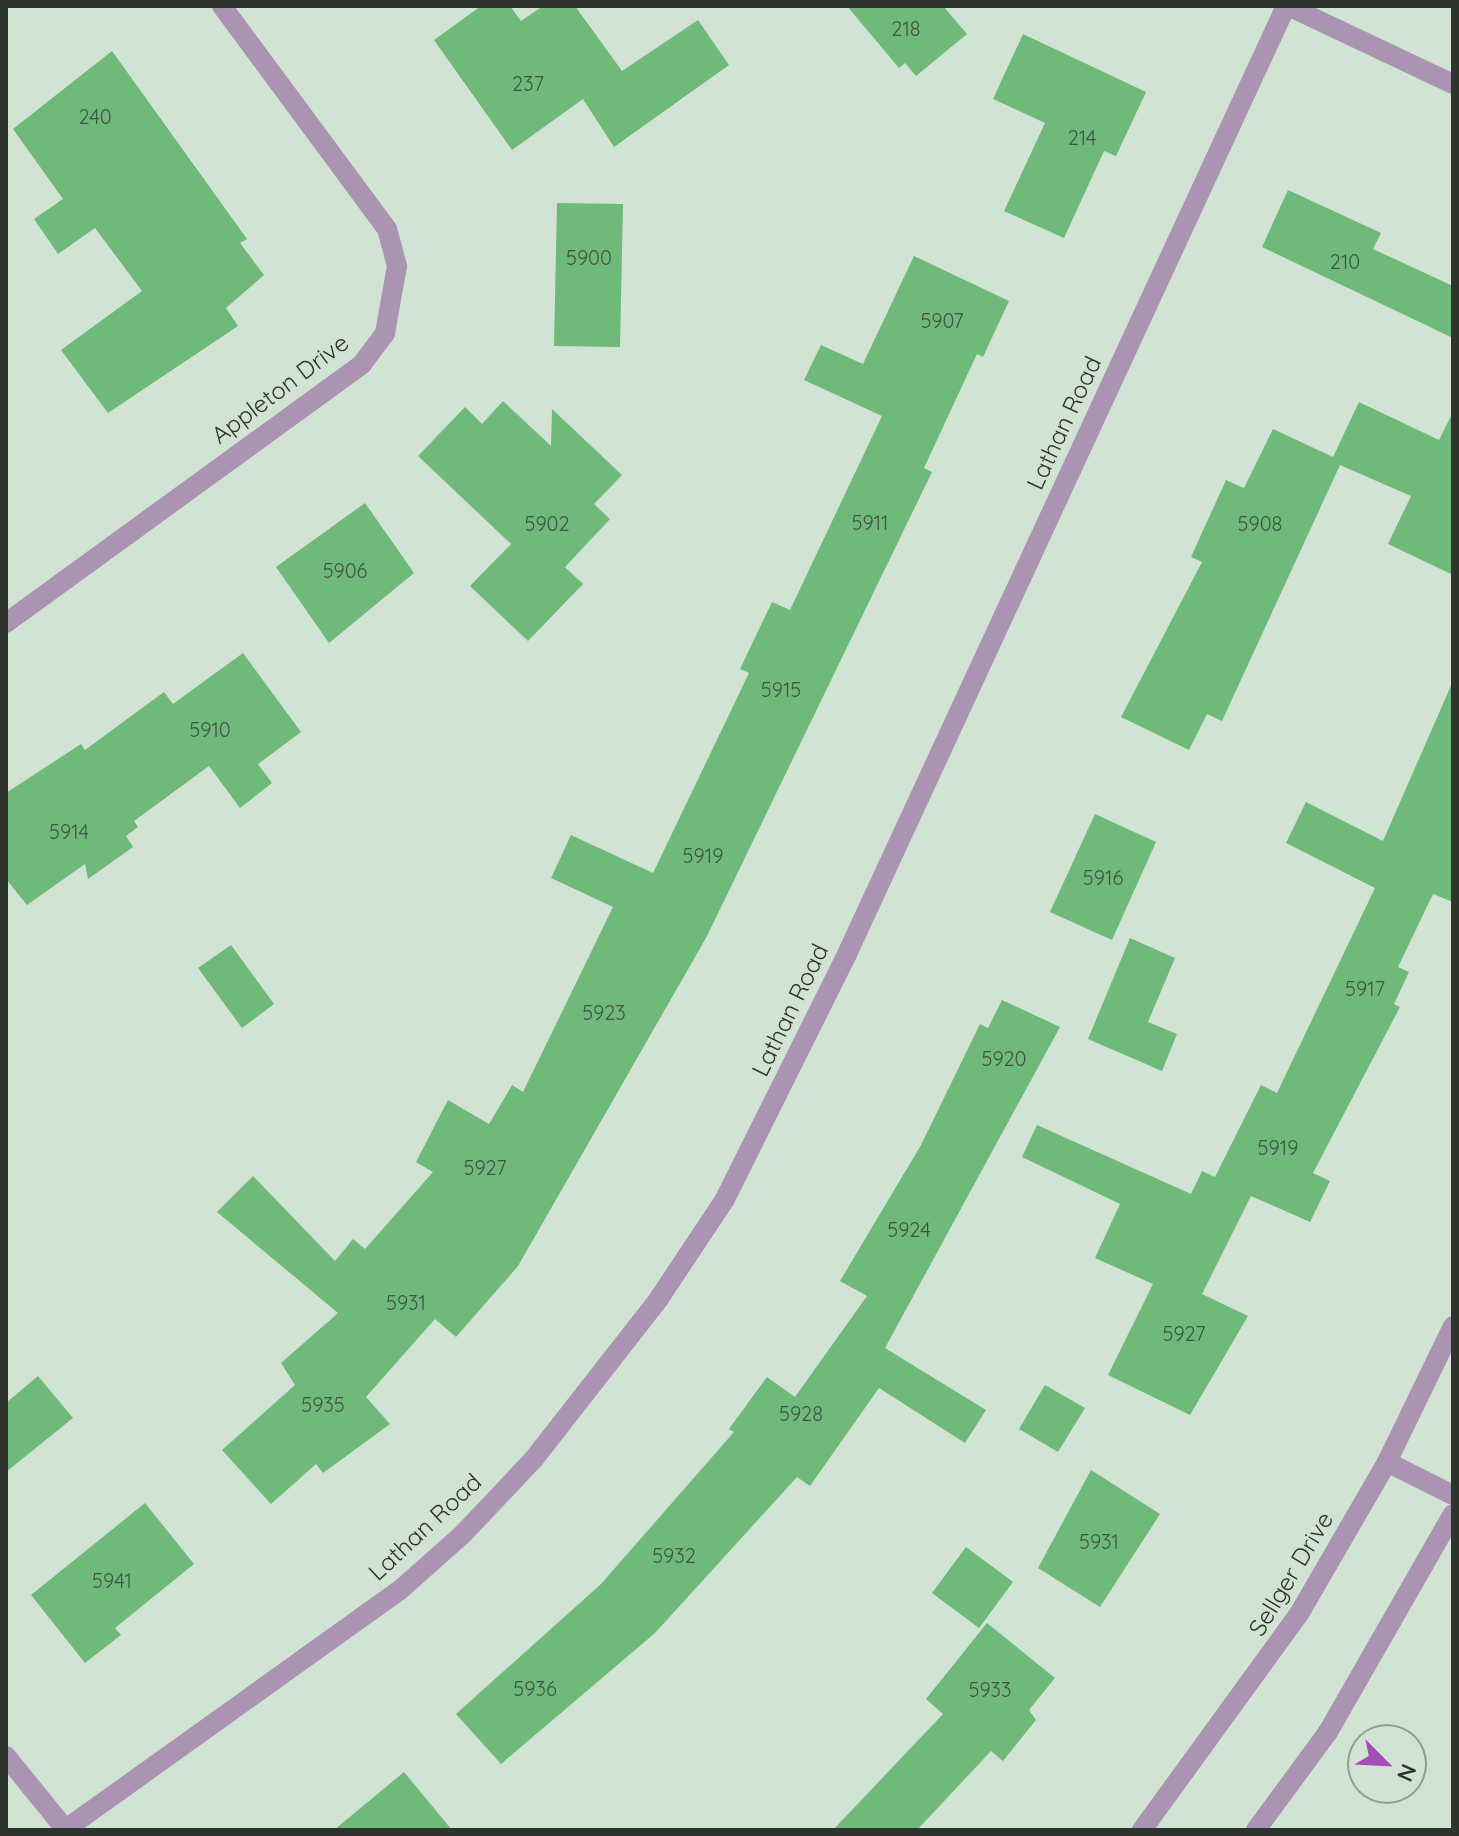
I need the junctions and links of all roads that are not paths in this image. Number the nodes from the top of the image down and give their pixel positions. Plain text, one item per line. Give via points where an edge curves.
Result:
1 (222, 6) edge
2 (1287, 6) edge
3 (1453, 84) edge
4 (6, 623) edge
5 (1453, 1326) edge
6 (1387, 1462) junction
7 (1453, 1495) edge
8 (1453, 1514) edge
9 (6, 1756) edge
10 (66, 1829) edge
11 (1142, 1830) edge
12 (1256, 1830) edge

1 - 4 street, Appleton Drive via 387,229 397,266 385,333 362,364
2 - 3 street
2 - 10 street, Lathan Road via 847,954 725,1199 658,1300 533,1460 462,1535 400,1590
5 - 6 street, Sellger Drive
6 - 7 street
6 - 11 street, Sellger Drive via 1234,1714
8 - 12 street via 1336,1719
9 - 10 street

